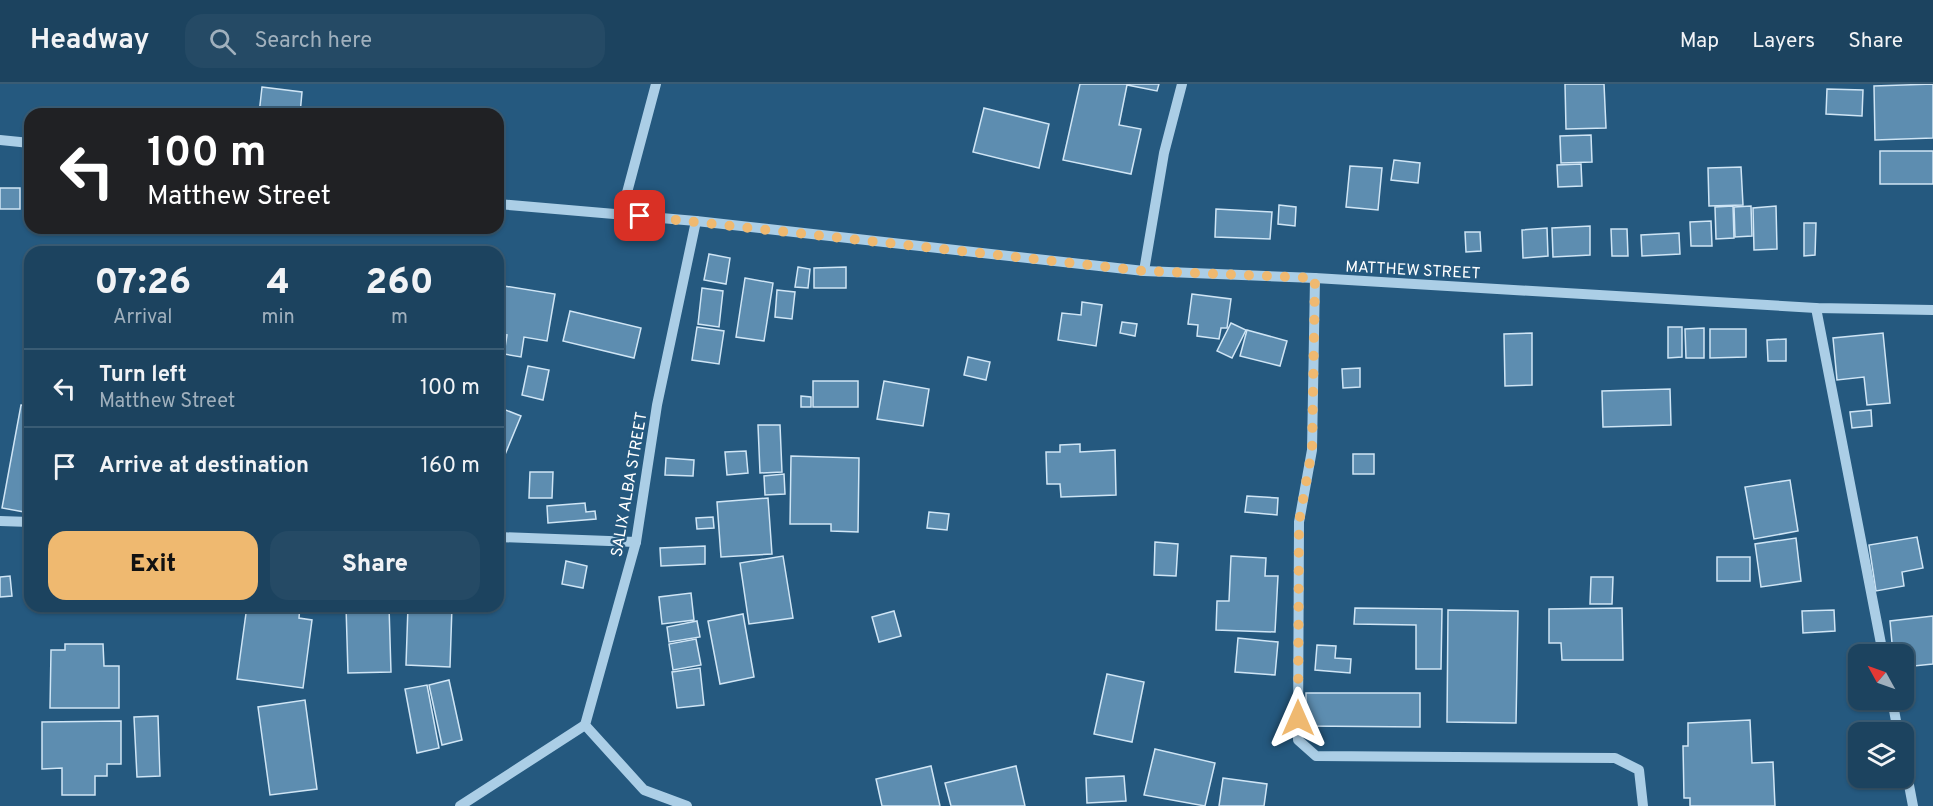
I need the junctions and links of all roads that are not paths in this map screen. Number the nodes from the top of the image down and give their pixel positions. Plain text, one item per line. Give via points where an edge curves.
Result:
1 (656, 84) edge
2 (1182, 84) edge
3 (0, 140) edge
4 (24, 142) edge
5 (504, 204) edge
6 (621, 214) junction
7 (696, 221) junction
8 (1144, 271) junction
9 (1315, 278) junction
10 (1816, 308) junction
11 (1933, 310) edge
12 (0, 521) edge
13 (24, 522) edge
14 (504, 537) edge
15 (636, 542) junction
16 (1881, 644) edge
17 (585, 725) junction
18 (1909, 788) edge
19 (460, 806) edge
20 (687, 806) edge
21 (1643, 806) edge
22 (1912, 806) edge

1 - 6 street
2 - 8 street via 1164,153
3 - 4 street
5 - 6 street, MATTHEW STREET
6 - 7 street, MATTHEW STREET
7 - 8 street, MATTHEW STREET
7 - 15 street, SALIX ALBA STREET via 657,405
8 - 9 street, MATTHEW STREET
9 - 10 street, MATTHEW STREET
9 - 21 street via 1312,450 1299,522 1298,740 1316,756 1615,758 1639,770
10 - 11 street, MATTHEW STREET
10 - 16 street
12 - 13 street
14 - 15 street
15 - 17 street, SALIX ALBA STREET
17 - 19 street
17 - 20 street via 644,790
18 - 22 street

